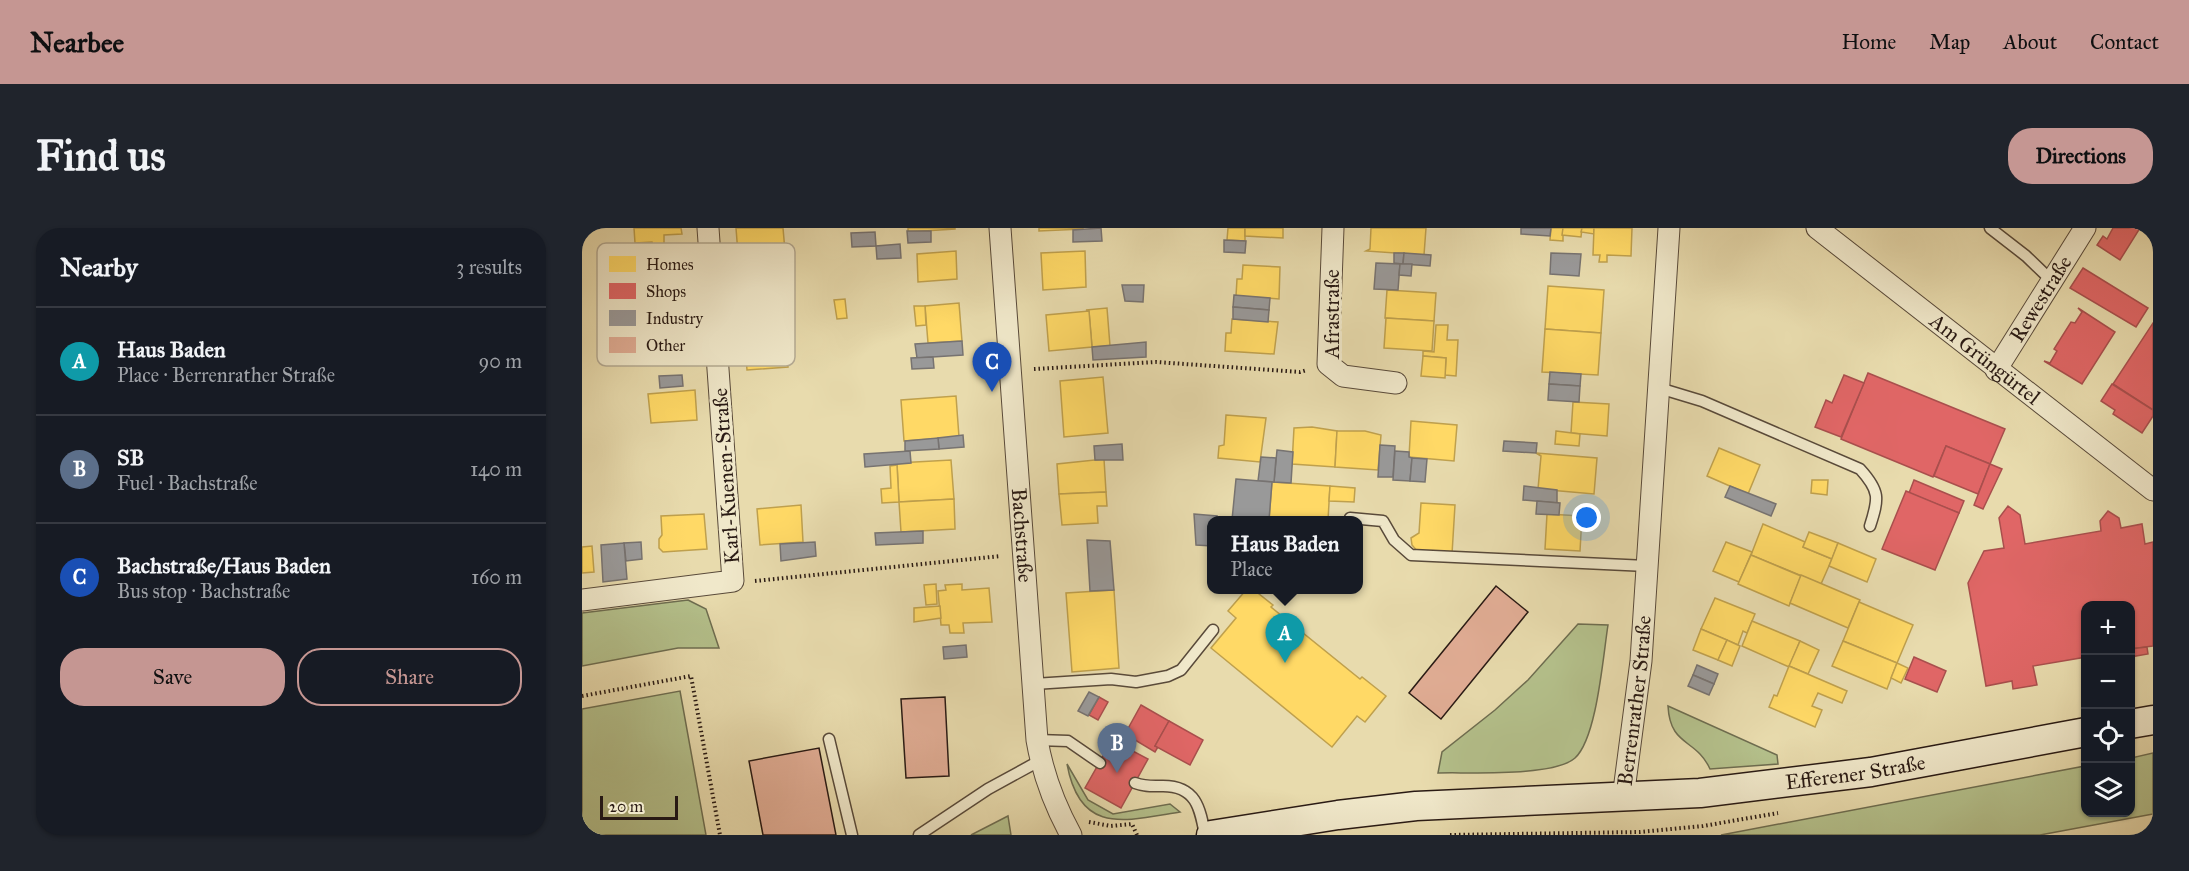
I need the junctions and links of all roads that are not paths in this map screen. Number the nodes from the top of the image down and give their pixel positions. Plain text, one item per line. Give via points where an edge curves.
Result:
1 (708, 228) edge
2 (1000, 228) edge
3 (1333, 228) edge
4 (1669, 228) edge
5 (1817, 228) edge
6 (1990, 228) edge
7 (2085, 228) edge
8 (709, 243) edge
9 (2052, 281) junction
10 (718, 366) edge
11 (1996, 370) junction
12 (1396, 383) dead end
13 (1659, 388) junction
14 (2153, 490) edge
15 (1363, 519) edge
16 (1870, 525) dead end
17 (1647, 566) junction
18 (582, 600) edge
19 (1213, 630) dead end
20 (1034, 684) junction
21 (2153, 720) edge
22 (2135, 723) edge
23 (2081, 733) edge
24 (829, 739) dead end
25 (1039, 750) junction
26 (1100, 763) dead end
27 (1135, 783) dead end
28 (1623, 798) junction
29 (1076, 831) edge
30 (852, 835) edge
31 (919, 835) edge
32 (1205, 835) edge
33 (1211, 835) edge

1 - 8 street, Karl-Kuenen-Straße
2 - 20 street, Bachstraße
3 - 12 street, Afrastraße via 1328,364 1343,376
4 - 13 street, Berrenrather Straße
5 - 11 street, Am Grüngürtel
6 - 9 lane
7 - 9 street, Rewestraße
9 - 11 street, Rewestraße
10 - 18 street, Karl-Kuenen-Straße via 733,581
11 - 14 street, Am Grüngürtel
13 - 16 lane via 1702,400 1860,469 1873,483 1878,502
13 - 17 street, Berrenrather Straße
15 - 17 lane via 1383,521 1394,540 1412,555
17 - 28 street, Berrenrather Straße via 1641,662
19 - 20 lane via 1181,670 1168,676 1136,682 1111,679
20 - 25 street, Bachstraße
21 - 22 street
23 - 28 street, Efferener Straße via 1871,772 1700,793
24 - 30 lane
25 - 26 lane via 1068,741
25 - 29 street, Bachstraße via 1055,806
25 - 31 lane
27 - 32 lane via 1148,788 1176,787 1191,794 1199,804
28 - 33 street, Berrenrather Straße via 1416,807

